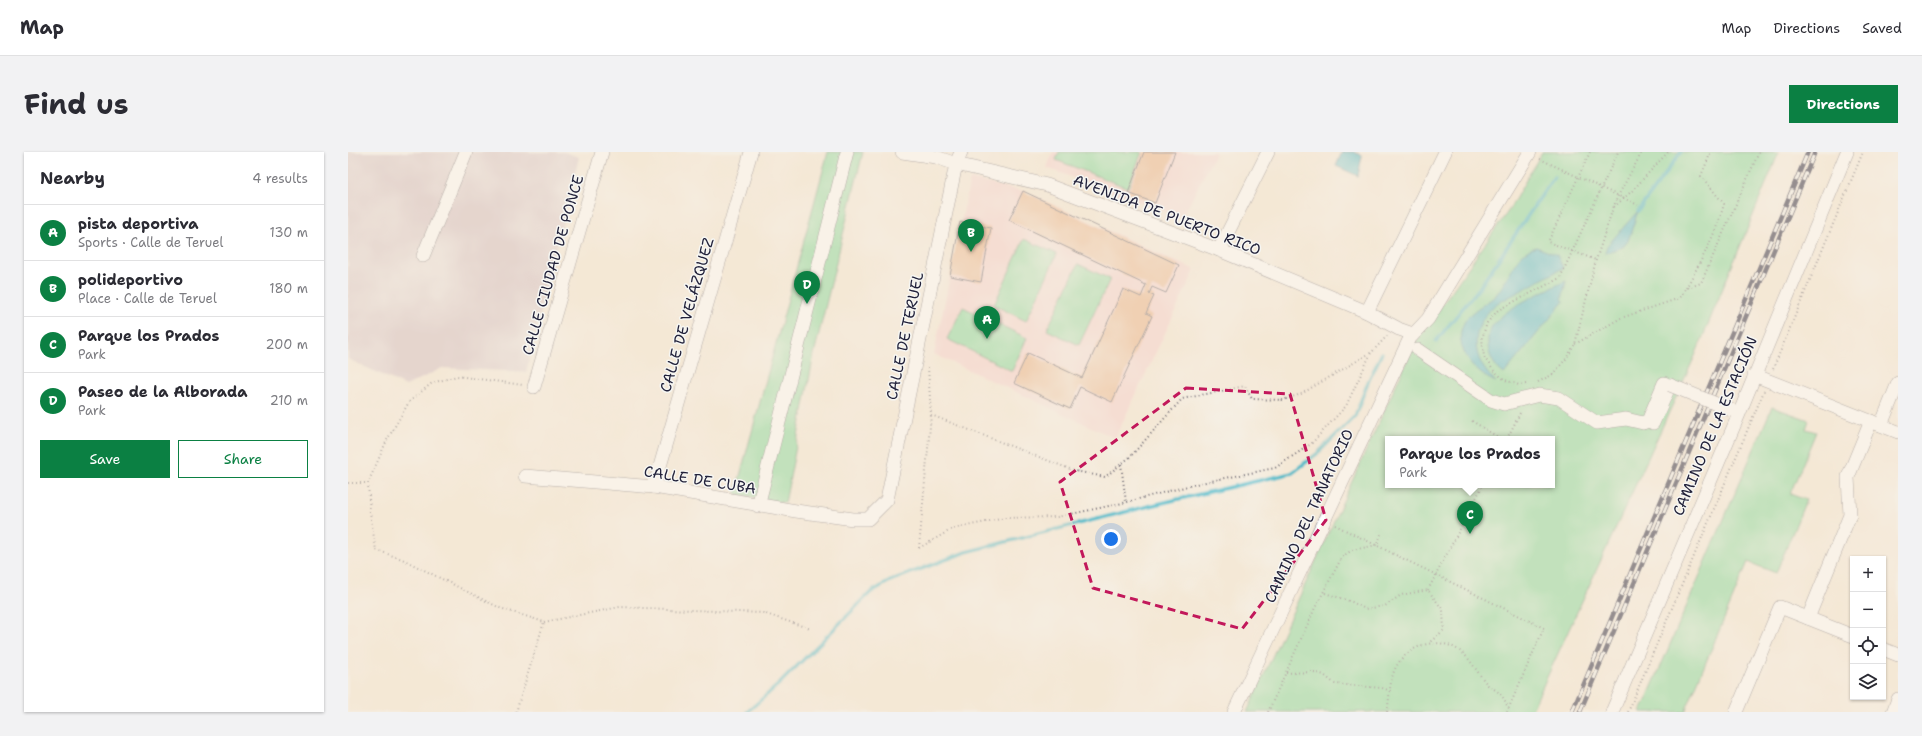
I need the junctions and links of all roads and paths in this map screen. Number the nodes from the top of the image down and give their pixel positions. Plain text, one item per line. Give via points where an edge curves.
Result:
1 (466, 152) edge
2 (602, 152) edge
3 (751, 152) edge
4 (847, 152) edge
5 (902, 152) edge
6 (1268, 152) edge
7 (1445, 152) edge
8 (1590, 152) edge
9 (1618, 152) edge
10 (1642, 152) edge
11 (1668, 152) edge
12 (1711, 152) edge
13 (1759, 152) edge
14 (1847, 152) edge
15 (1863, 152) edge
16 (1533, 155) edge
17 (959, 158) edge
18 (1578, 177) junction
19 (1602, 187) junction
20 (1618, 196) junction
21 (1624, 199) junction
22 (1638, 205) dead end
23 (1613, 208) junction
24 (1219, 250) junction
25 (1573, 251) junction
26 (423, 256) dead end
27 (1596, 260) junction
28 (1685, 289) junction
29 (1367, 312) junction
30 (1413, 334) junction
31 (1388, 335) dead end
32 (1575, 344) junction
33 (1418, 350) dead end
34 (1372, 352) junction
35 (928, 362) dead end
36 (1754, 374) junction
37 (1768, 379) junction
38 (1530, 384) dead end
39 (1535, 384) dead end
40 (1898, 384) edge
41 (534, 387) joint
42 (1730, 410) dead end
43 (931, 416) junction
44 (1472, 421) dead end
45 (1876, 423) junction
46 (1898, 432) edge
47 (1496, 436) edge
48 (1121, 464) junction
49 (525, 476) dead end
50 (348, 483) edge
51 (368, 483) junction
52 (654, 487) junction
53 (1481, 488) edge
54 (1126, 502) junction
55 (758, 506) junction
56 (868, 519) joint
57 (1325, 520) junction
58 (1382, 532) dead end
59 (1377, 545) junction
60 (1438, 574) junction
61 (1428, 590) junction
62 (1324, 593) junction
63 (1808, 618) junction
64 (544, 622) junction
65 (811, 630) dead end
66 (1850, 635) edge
67 (1429, 643) junction
68 (1886, 650) edge
69 (1898, 655) edge
70 (1286, 673) junction
71 (1390, 691) junction
72 (1898, 700) edge
73 (1507, 711) edge
74 (516, 712) edge
75 (1234, 712) edge
76 (1268, 712) edge
77 (1387, 712) edge
78 (1612, 712) edge
79 (1628, 712) edge
80 (1736, 712) edge
81 (1893, 712) edge

1 - 26 street
2 - 41 street, CALLE CIUDAD DE PONCE
3 - 52 street, CALLE DE VELÁZQUEZ
4 - 55 street
5 - 17 street, AVENIDA DE PUERTO RICO
6 - 24 street
7 - 29 street
8 - 18 path
9 - 19 path
10 - 20 path
11 - 21 path
12 - 28 path via 1701,176 1724,204 1720,220
13 - 28 path via 1701,283
14 - 36 street, CAMINO DE LA ESTACIÓN
15 - 37 path
16 - 18 path
16 - 30 street, CAMINO DEL TANATORIO via 1428,319
17 - 24 street, AVENIDA DE PUERTO RICO via 1047,185
17 - 56 street, CALLE DE TERUEL via 887,500
18 - 19 path
18 - 25 path via 1548,242
19 - 20 path
19 - 25 path
20 - 21 path
20 - 23 path
21 - 22 path
21 - 23 path
23 - 27 path
24 - 29 street, AVENIDA DE PUERTO RICO
25 - 27 path
25 - 38 path via 1560,278 1498,310 1487,323 1482,338 1484,358 1493,370 1505,380 1519,385
27 - 32 path
28 - 32 path via 1680,298 1621,318
29 - 30 street, AVENIDA DE PUERTO RICO
30 - 57 street, CAMINO DEL TANATORIO
31 - 34 path
32 - 39 path via 1552,375
33 - 42 street, bridge via 1491,400 1504,404 1539,395 1559,398 1597,423 1626,419 1643,423 1648,421 1664,383 1667,384 1651,422 1670,385
34 - 48 path via 1302,394 1283,400 1252,399 1246,386 1182,399
34 - 54 path via 1346,406 1311,444 1275,468
35 - 43 path
36 - 37 street
36 - 78 street, CAMINO DE LA ESTACIÓN
37 - 45 street
37 - 79 path
40 - 45 street
41 - 51 path via 458,376 432,383 409,402 387,440
43 - 48 path via 1075,471 1105,477
43 - 54 path via 919,548 952,530 1005,518 1057,516
44 - 47 path
45 - 46 street
45 - 63 street via 1848,477 1850,515
48 - 54 path
49 - 52 street, CALLE DE CUBA
50 - 51 path
51 - 64 path via 376,550 402,558 500,608
52 - 55 street, CALLE DE CUBA
53 - 60 path
55 - 56 street, CALLE DE CUBA
57 - 59 path
57 - 75 street, CAMINO DEL TANATORIO
58 - 59 path
59 - 60 path
59 - 62 path via 1352,550 1342,556
60 - 61 path
60 - 73 path via 1544,628
61 - 62 path via 1401,595 1385,606 1365,609
61 - 67 path via 1443,610 1444,630
62 - 70 path
63 - 66 street
63 - 80 street via 1780,606
64 - 65 path via 620,607 763,613
64 - 74 path
67 - 71 path via 1417,646 1396,666
67 - 73 path via 1440,643 1460,651 1488,686 1505,698
68 - 69 street
70 - 71 path via 1314,672 1324,675 1335,684
70 - 76 path
71 - 77 path
72 - 81 street

